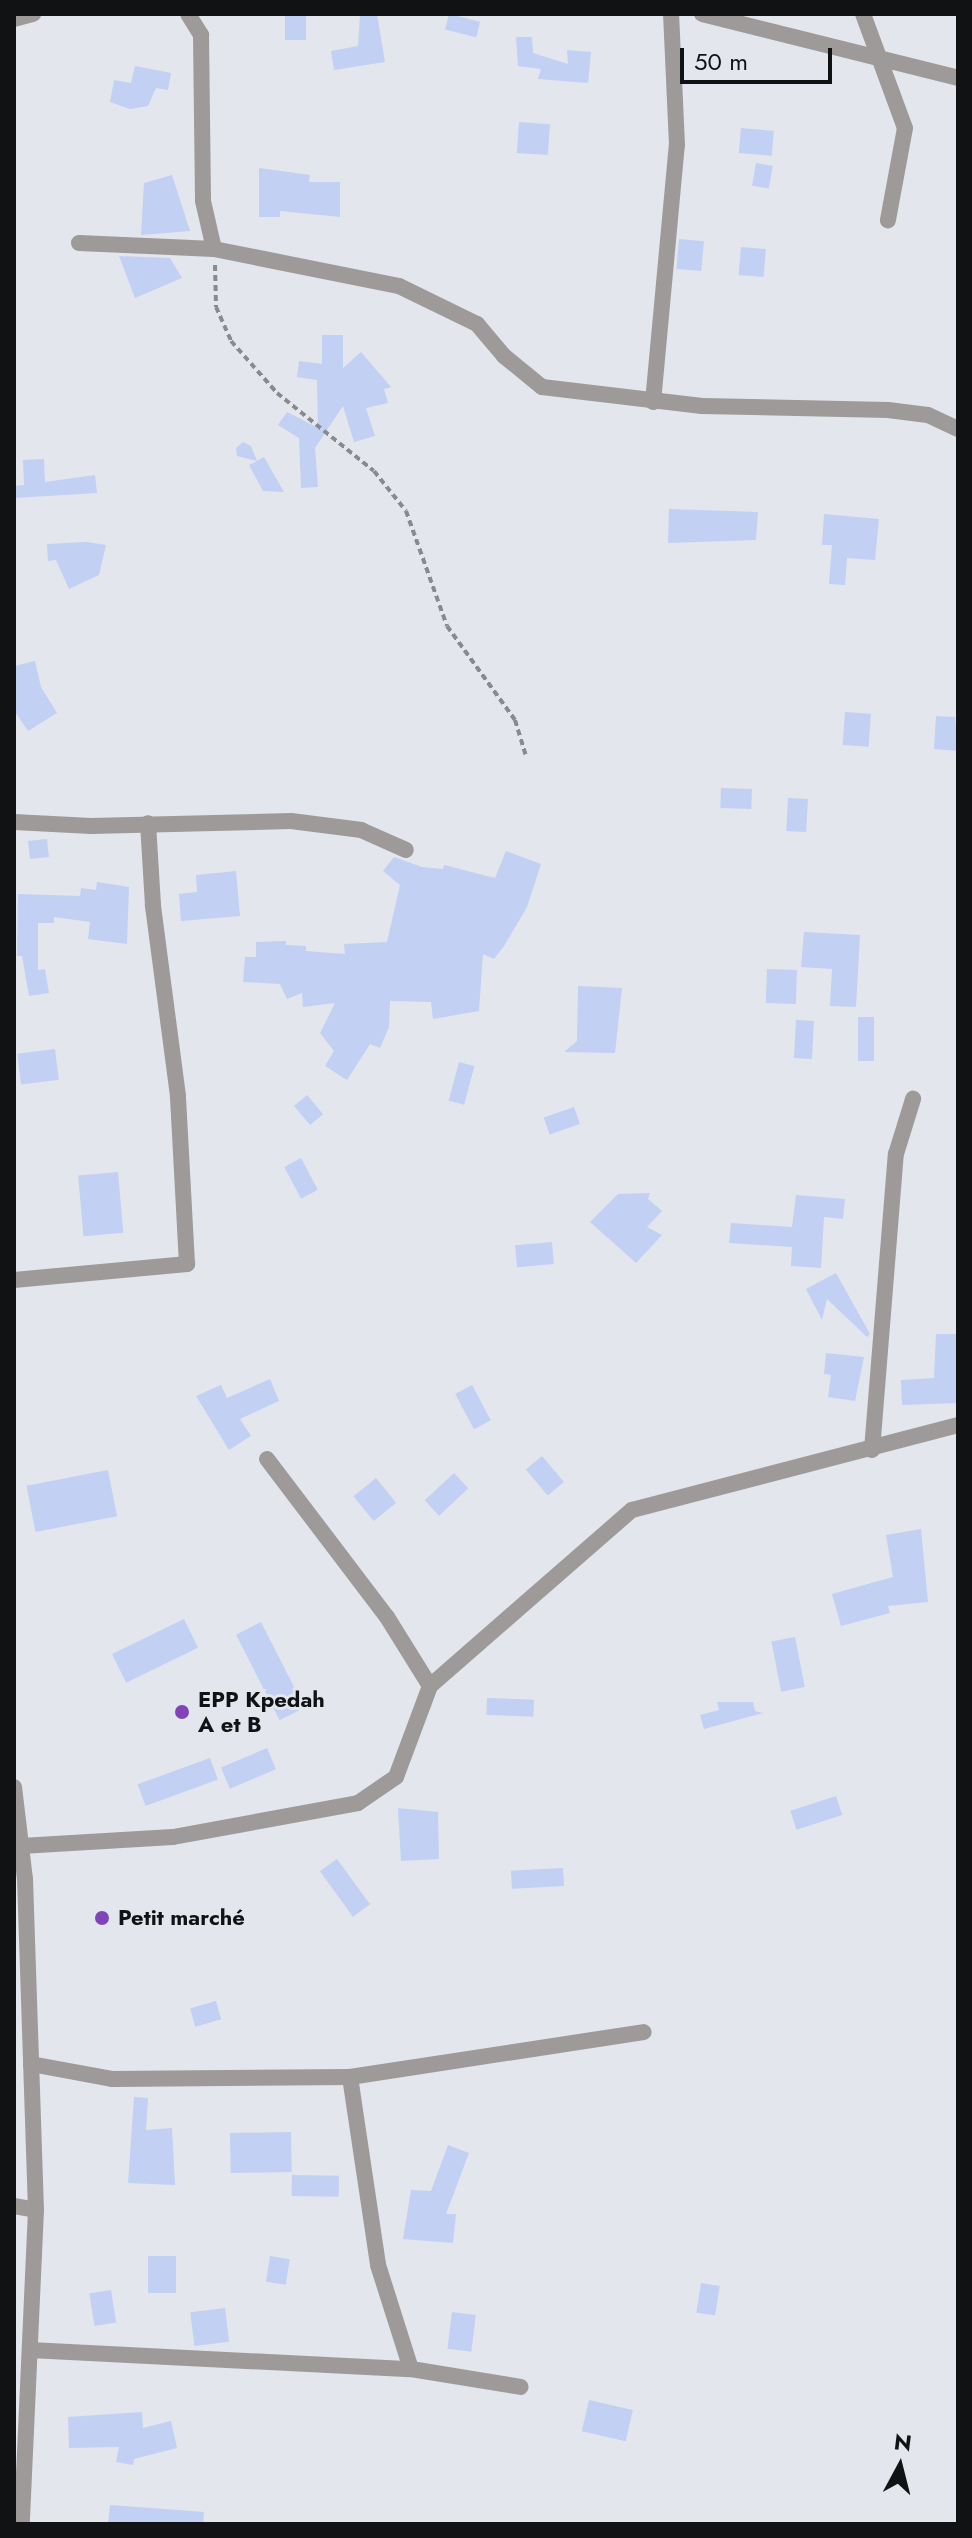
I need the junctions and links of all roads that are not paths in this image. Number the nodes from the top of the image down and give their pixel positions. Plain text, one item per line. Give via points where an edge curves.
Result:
1 (33, 14) edge
2 (188, 14) edge
3 (671, 14) edge
4 (702, 14) edge
5 (863, 14) edge
6 (14, 19) edge
7 (877, 57) junction
8 (958, 78) edge
9 (888, 220) dead end
10 (79, 243) dead end
11 (214, 249) junction
12 (653, 402) junction
13 (958, 429) edge
14 (14, 822) edge
15 (148, 823) junction
16 (406, 850) dead end
17 (913, 1099) dead end
18 (14, 1280) edge
19 (958, 1425) edge
20 (872, 1450) junction
21 (267, 1459) dead end
22 (430, 1686) junction
23 (14, 1787) edge
24 (21, 1846) junction
25 (644, 2032) dead end
26 (31, 2064) junction
27 (350, 2077) junction
28 (14, 2206) edge
29 (36, 2210) junction
30 (30, 2350) junction
31 (411, 2369) junction
32 (521, 2387) dead end
33 (21, 2425) edge
34 (22, 2524) edge

1 - 6 street
2 - 11 street via 201,35 203,201
3 - 12 street via 677,145
4 - 7 street
5 - 7 street
7 - 8 street
7 - 9 street via 893,85 905,128
10 - 11 street
11 - 12 street via 399,286 477,324 504,356 542,387
12 - 13 street via 888,410 928,415
14 - 15 street
15 - 16 street via 291,821 361,830
15 - 18 street via 178,1096 187,1264
17 - 20 street via 896,1154
19 - 20 street
20 - 22 street via 632,1510
21 - 22 street via 387,1617
22 - 24 street via 396,1777 358,1803 173,1837
23 - 24 street
24 - 26 street
25 - 27 street
26 - 27 street via 112,2079
26 - 29 street
27 - 31 street via 378,2265
28 - 29 street
29 - 30 street
30 - 31 street
30 - 33 street
31 - 32 street
33 - 34 street

